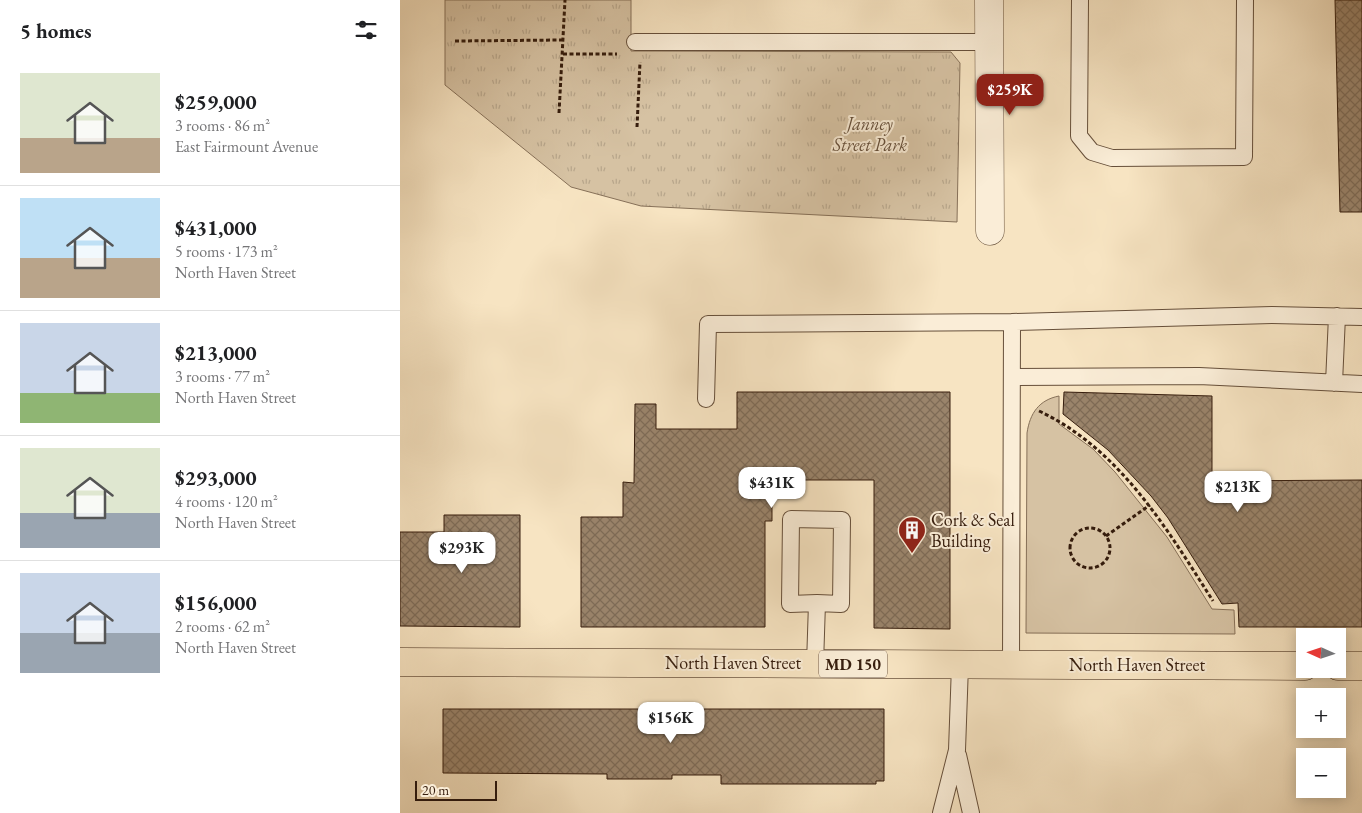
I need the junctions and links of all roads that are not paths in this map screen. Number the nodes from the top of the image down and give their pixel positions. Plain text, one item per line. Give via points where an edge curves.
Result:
1 (989, 0) edge
2 (1080, 0) edge
3 (1245, 0) edge
4 (988, 42) junction
5 (638, 48) road end
6 (990, 232) dead end
7 (1337, 316) junction
8 (1362, 317) edge
9 (1012, 322) junction
10 (1012, 377) junction
11 (1334, 383) junction
12 (1362, 384) edge
13 (706, 399) dead end
14 (817, 603) junction
15 (400, 662) edge
16 (815, 664) junction
17 (960, 665) junction
18 (1011, 665) junction
19 (1296, 666) edge
20 (1346, 666) edge
21 (1362, 666) edge
22 (958, 750) junction
23 (941, 813) edge
24 (971, 813) edge

1 - 4 street
2 - 3 lane via 1079,136 1092,152 1112,158 1244,157
4 - 5 lane
4 - 6 street
7 - 8 lane
7 - 9 lane
7 - 11 lane
9 - 10 lane
9 - 13 lane via 708,324
10 - 11 lane via 1199,376
10 - 18 lane
11 - 12 lane
14 - 14 lane via 790,604 791,519 842,520 841,604
14 - 16 lane
15 - 16 main road, North Haven Street / MD 150
16 - 17 main road, North Haven Street / MD 150
17 - 18 main road, North Haven Street / MD 150
17 - 22 lane
18 - 19 main road, North Haven Street / MD 150
20 - 21 main road
22 - 23 lane
22 - 24 lane

